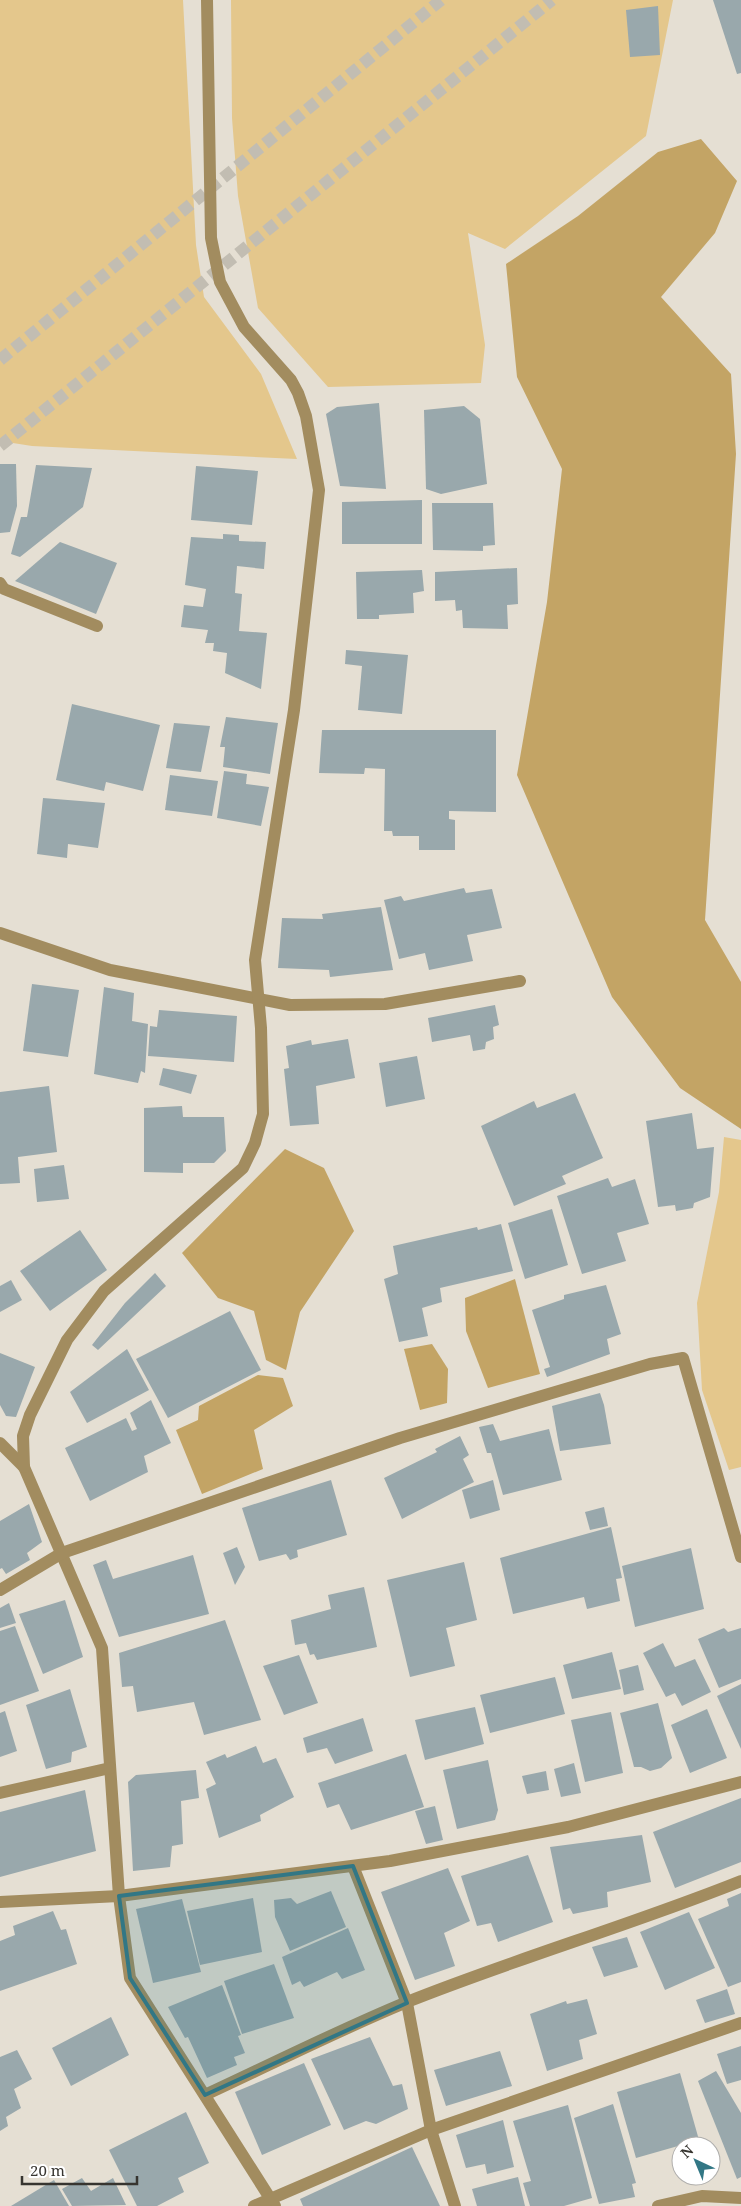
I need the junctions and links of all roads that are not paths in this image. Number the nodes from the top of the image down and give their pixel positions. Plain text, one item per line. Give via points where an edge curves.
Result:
1 (207, 0) edge
2 (1, 588) edge
3 (97, 626) dead end
4 (0, 932) edge
5 (520, 981) dead end
6 (258, 1000) junction
7 (0, 1443) edge
8 (24, 1467) junction
9 (62, 1553) junction
10 (741, 1557) edge
11 (0, 1590) edge
12 (110, 1768) junction
13 (741, 1782) edge
14 (0, 1793) edge
15 (353, 1866) junction
16 (741, 1881) edge
17 (119, 1896) junction
18 (0, 1902) edge
19 (407, 2003) junction
20 (741, 2023) edge
21 (204, 2095) junction
22 (431, 2130) junction
23 (741, 2198) edge
24 (273, 2202) edge
25 (254, 2206) edge
26 (455, 2206) edge
27 (658, 2206) edge

1 - 6 street via 211,238 220,282 244,327 292,380 306,416 319,490 294,710 255,960
2 - 3 street
4 - 6 street via 110,970
5 - 6 street via 385,1004 290,1005
6 - 8 street via 263,1114 255,1143 243,1168 104,1291 67,1340 30,1415 23,1436
7 - 8 street
8 - 9 street
9 - 10 street via 400,1438 650,1364 683,1358
9 - 11 street
9 - 12 street via 102,1648
12 - 14 street
12 - 17 street
13 - 15 street via 568,1827
15 - 17 street
15 - 19 street
16 - 19 street
17 - 18 street
17 - 21 street via 130,1978
19 - 21 street
19 - 22 street
20 - 22 street
21 - 24 street
22 - 24 street
22 - 26 street
23 - 27 street via 702,2196
24 - 25 street

